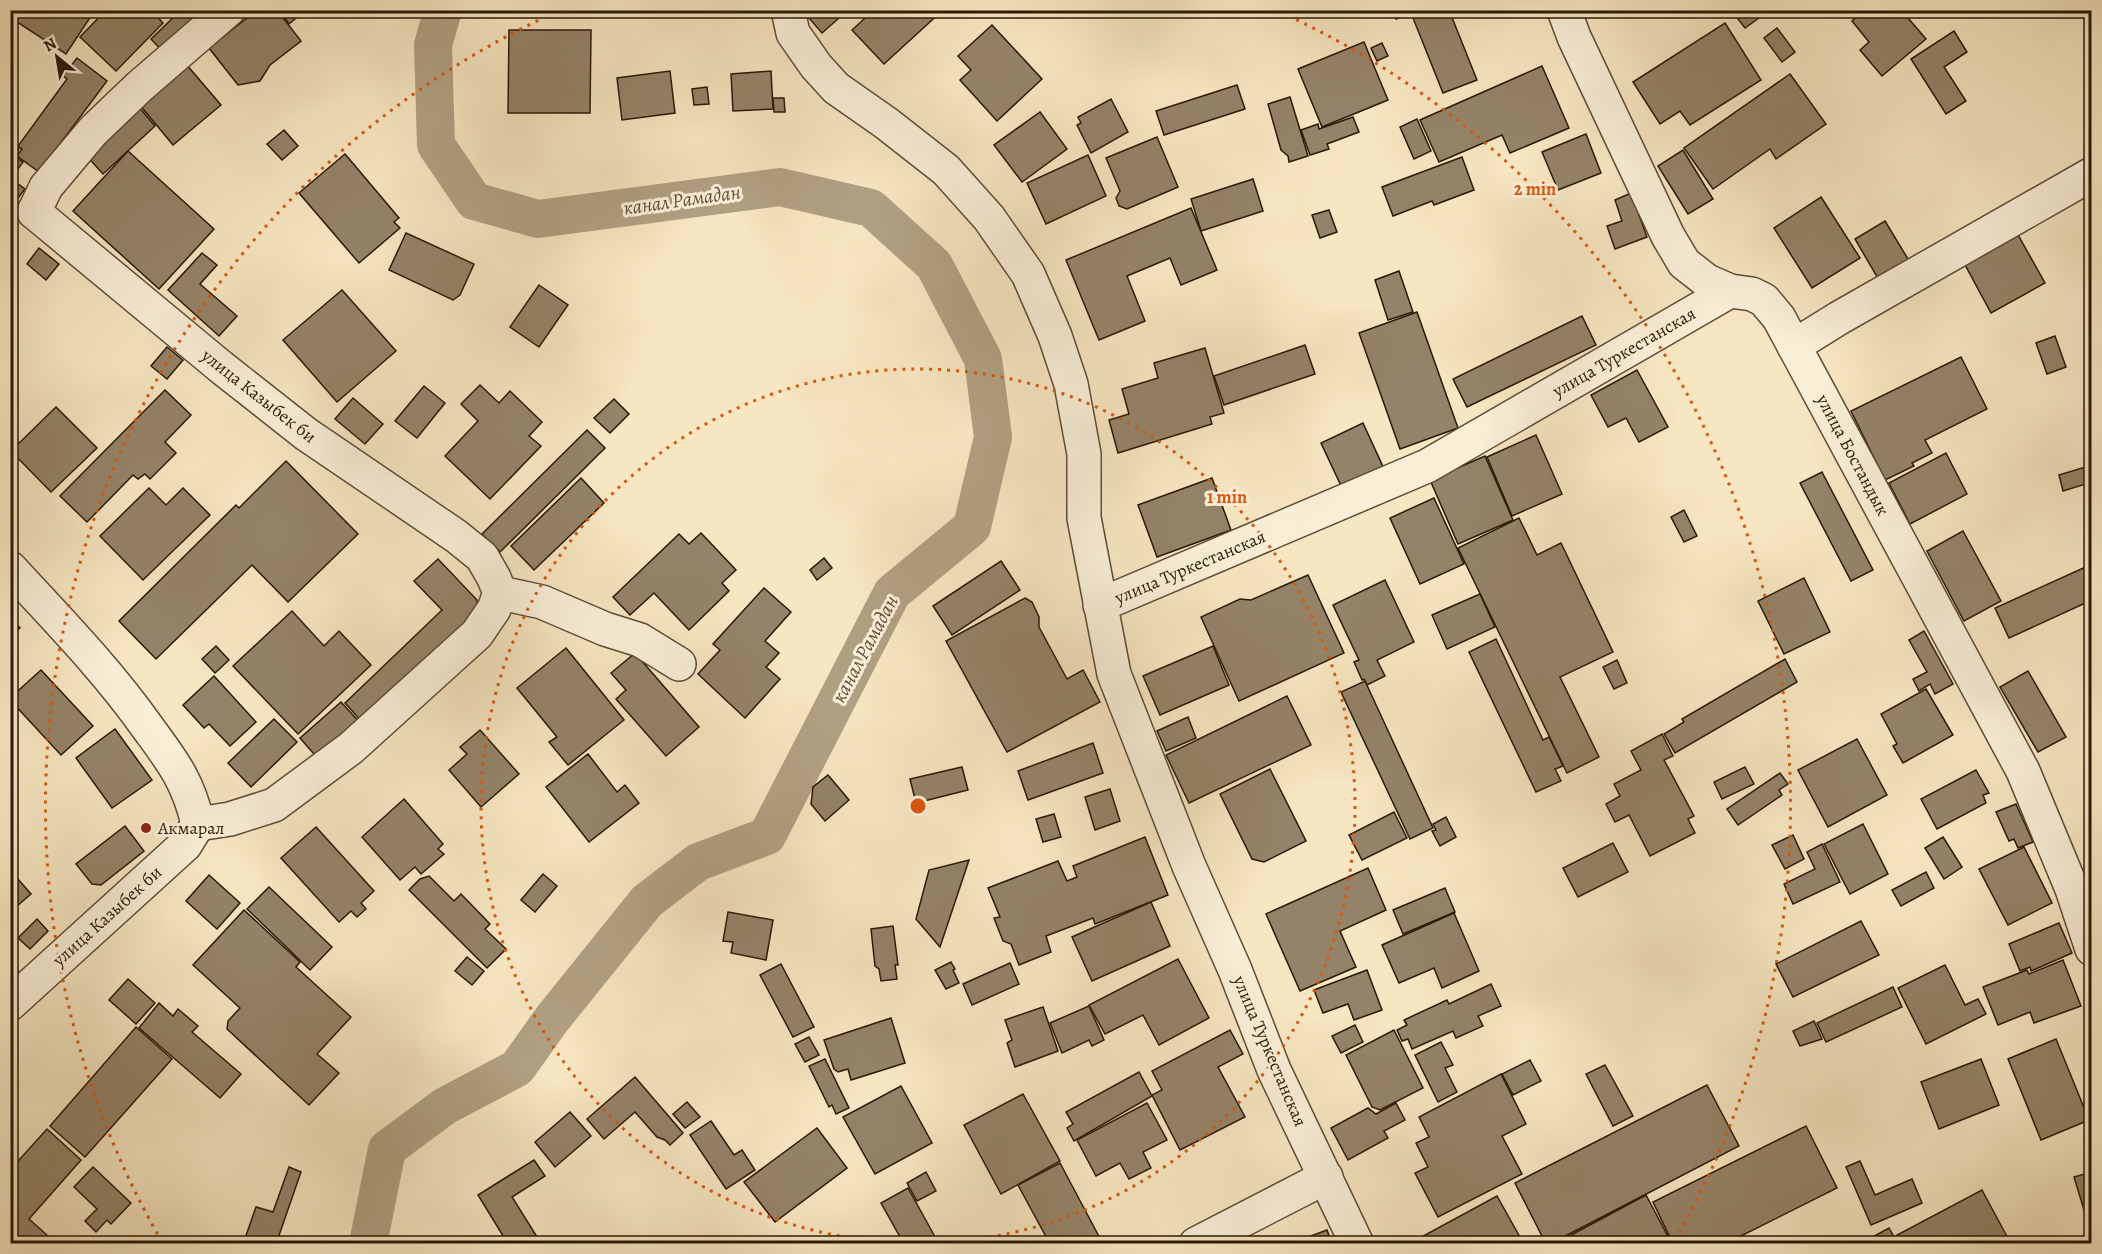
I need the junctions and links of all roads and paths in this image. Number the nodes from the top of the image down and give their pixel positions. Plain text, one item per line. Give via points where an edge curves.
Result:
1 (228, 10) edge
2 (788, 10) edge
3 (1564, 10) edge
4 (2091, 174) edge
5 (22, 216) edge
6 (1730, 291) junction
7 (1794, 346) junction
8 (10, 568) edge
9 (500, 593) junction
10 (1100, 605) junction
11 (679, 664) dead end
12 (198, 824) junction
13 (2091, 949) edge
14 (10, 1004) edge
15 (1326, 1178) junction
16 (1196, 1244) edge
17 (1358, 1244) edge

1 - 5 street via 93,131
2 - 10 street via 793,33 836,88 946,170 989,218 1028,274 1071,384 1084,454 1084,518
3 - 6 street, улица Бостандык via 1668,236 1684,263
4 - 7 street
5 - 9 street, улица Казыбек би via 306,434 456,536 482,557
6 - 7 street, улица Бостандык via 1764,300
6 - 10 street, улица Туркестанская via 1427,466
7 - 13 street, улица Бостандык via 2023,771 2072,889
8 - 12 street via 121,690 180,773 193,799
9 - 11 street via 542,602 640,640
9 - 12 street via 477,634 351,748 274,805
10 - 15 street, улица Туркестанская via 1114,674 1181,846 1274,1070
12 - 14 street, улица Казыбек би via 185,845
15 - 16 street
15 - 17 street, улица Туркестанская

